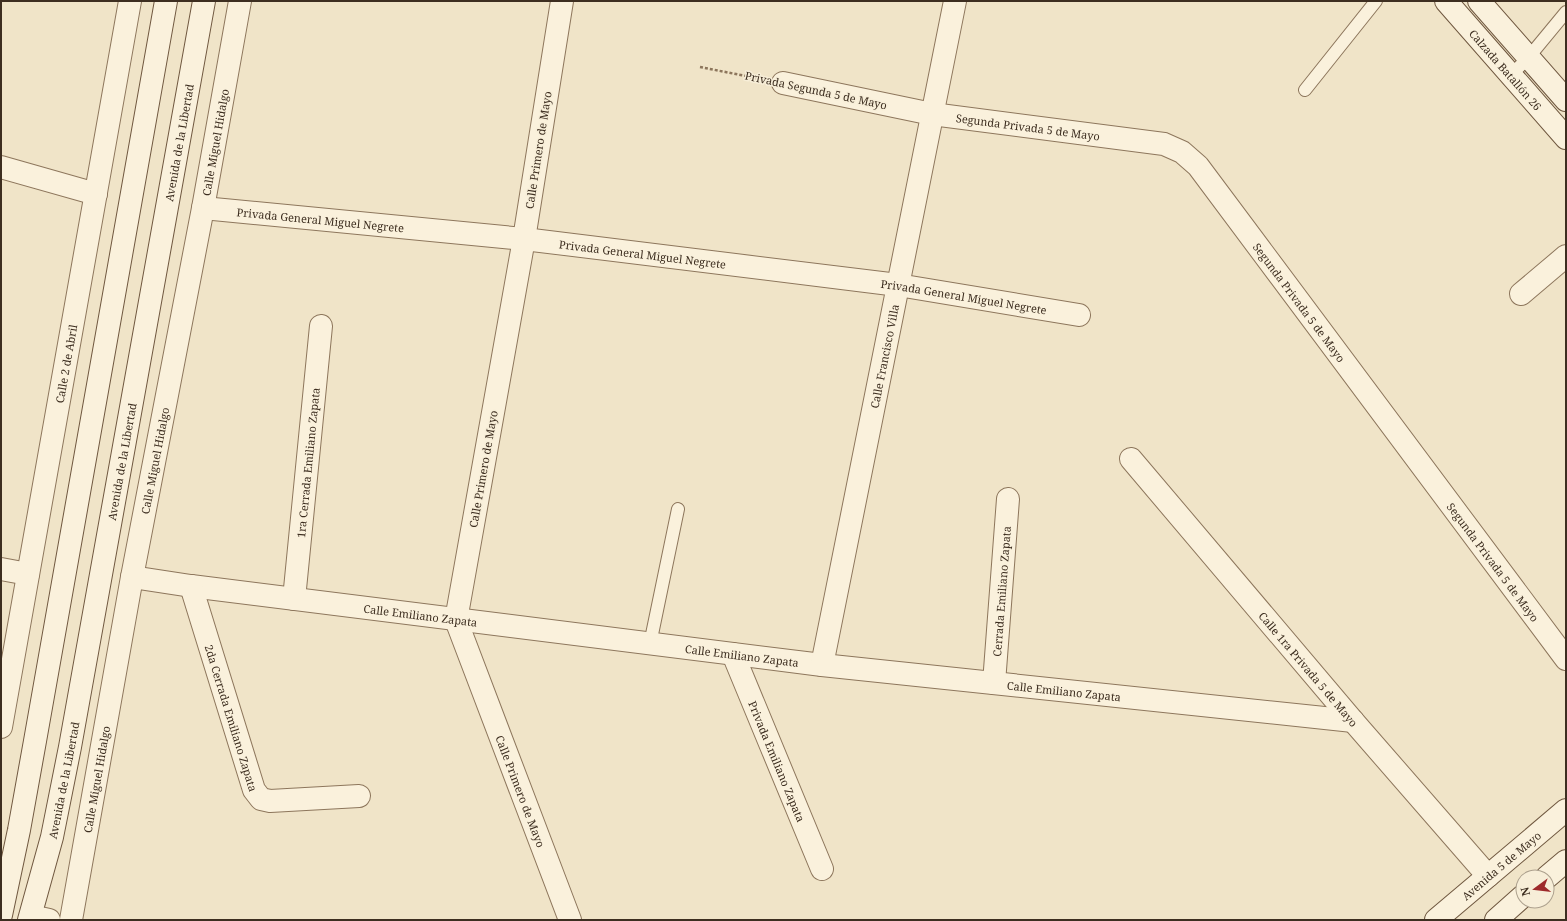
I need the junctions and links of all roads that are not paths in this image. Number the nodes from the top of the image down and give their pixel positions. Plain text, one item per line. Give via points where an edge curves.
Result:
1 (130, 1) edge
2 (166, 1) edge
3 (204, 1) edge
4 (240, 1) edge
5 (562, 1) edge
6 (955, 1) edge
7 (1376, 1) edge
8 (1446, 1) edge
9 (1479, 1) edge
10 (1566, 12) edge
11 (1528, 58) junction
12 (1511, 75) junction
13 (783, 83) road end
14 (1305, 90) dead end
15 (1566, 100) edge
16 (932, 114) junction
17 (1566, 138) edge
18 (1, 167) edge
19 (96, 194) junction
20 (203, 208) junction
21 (524, 238) junction
22 (1566, 256) edge
23 (898, 286) junction
24 (1521, 294) dead end
25 (1079, 315) dead end
26 (321, 326) dead end
27 (1131, 459) dead end
28 (1008, 499) dead end
29 (678, 509) dead end
30 (1, 569) edge
31 (28, 574) junction
32 (132, 577) junction
33 (191, 586) junction
34 (294, 599) junction
35 (456, 620) junction
36 (650, 644) junction
37 (733, 654) junction
38 (1566, 659) edge
39 (822, 665) junction
40 (994, 683) junction
41 (1353, 722) junction
42 (1, 727) edge
43 (35, 741) junction
44 (70, 747) junction
45 (359, 796) dead end
46 (1566, 810) edge
47 (1566, 861) edge
48 (822, 869) dead end
49 (1555, 870) edge
50 (1488, 876) junction
51 (1515, 903) edge
52 (1, 912) edge
53 (37, 919) edge
54 (71, 920) edge
55 (570, 920) edge
56 (1436, 920) edge
57 (1496, 920) edge

1 - 19 street, Calle 2 de Abril
2 - 43 street
3 - 44 street, Avenida de la Libertad
4 - 20 street, Calle Miguel Hidalgo
5 - 21 street, Calle Primero de Mayo
6 - 16 street, Calle Francisco Villa
7 - 14 lane
8 - 12 street, Calzada Batallón 26
9 - 11 street
10 - 11 lane
11 - 12 lane
11 - 15 street
12 - 17 street, Calzada Batallón 26
13 - 16 street, Privada Segunda 5 de Mayo
16 - 23 street, Calle Francisco Villa
16 - 38 street, Segunda Privada 5 de Mayo via 1164,144 1182,152 1198,166
18 - 19 street
19 - 31 street, Calle 2 de Abril
20 - 21 street, Privada General Miguel Negrete
20 - 32 street, Calle Miguel Hidalgo
21 - 23 street, Privada General Miguel Negrete
21 - 35 street, Calle Primero de Mayo
22 - 24 street
23 - 25 street, Privada General Miguel Negrete
23 - 39 street, Calle Francisco Villa
26 - 34 street, 1ra Cerrada Emiliano Zapata
27 - 41 street, Calle 1ra Privada 5 de Mayo
28 - 40 street, Cerrada Emiliano Zapata
29 - 36 lane
30 - 31 street
31 - 42 street, Calle 2 de Abril
32 - 33 street, Calle Emiliano Zapata
32 - 54 street, Calle Miguel Hidalgo
33 - 34 street, Calle Emiliano Zapata
33 - 45 street, 2da Cerrada Emiliano Zapata via 254,790 261,799 270,801
34 - 35 street, Calle Emiliano Zapata
35 - 36 street, Calle Emiliano Zapata
35 - 55 street, Calle Primero de Mayo
36 - 37 street, Calle Emiliano Zapata
37 - 39 street, Calle Emiliano Zapata
37 - 48 street, Privada Emiliano Zapata
39 - 40 street, Calle Emiliano Zapata
40 - 41 street, Calle Emiliano Zapata
41 - 50 street, Calle 1ra Privada 5 de Mayo
43 - 44 street
43 - 52 street
44 - 53 street, Avenida de la Libertad
46 - 50 street, Avenida 5 de Mayo
47 - 49 street
50 - 56 street, Avenida 5 de Mayo
51 - 57 street
52 - 53 street

